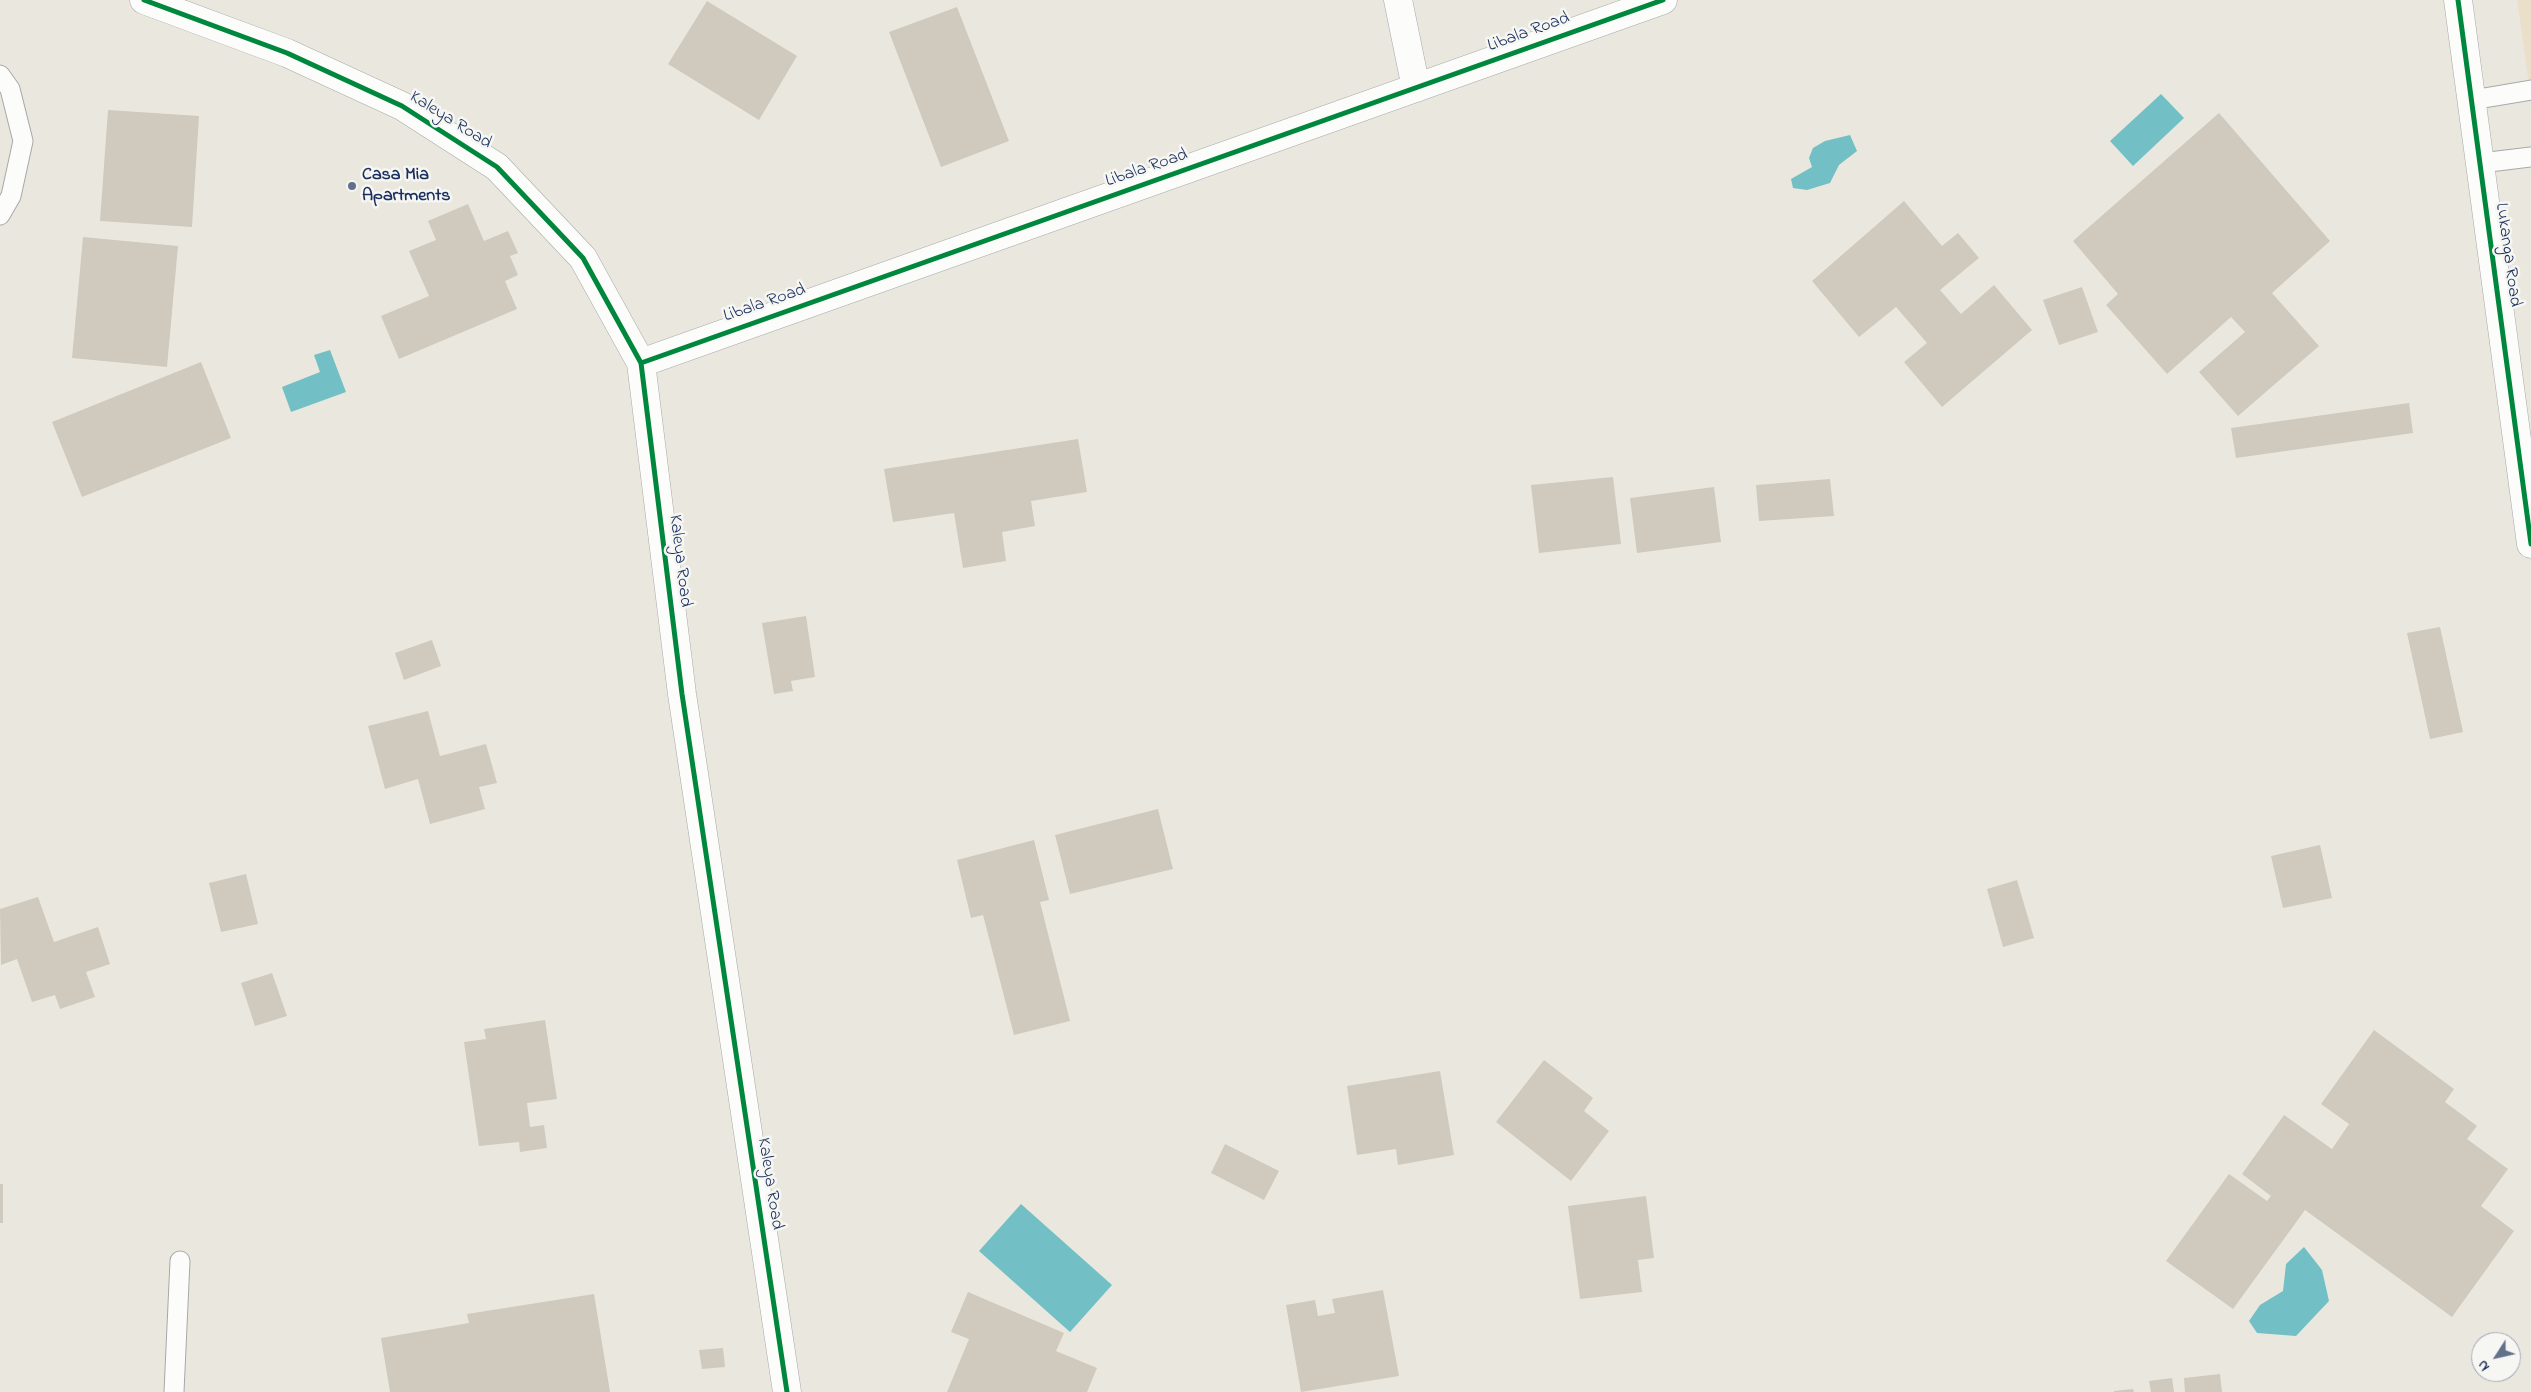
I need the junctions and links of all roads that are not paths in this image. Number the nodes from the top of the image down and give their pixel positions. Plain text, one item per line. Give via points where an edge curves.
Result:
1 (144, 0) edge
2 (1398, 0) edge
3 (1663, 0) edge
4 (2458, 0) edge
5 (0, 74) edge
6 (1416, 88) junction
7 (2531, 90) edge
8 (2472, 100) junction
9 (2531, 157) edge
10 (2480, 163) junction
11 (0, 214) edge
12 (641, 363) junction
13 (2531, 544) edge
14 (180, 1261) dead end
15 (174, 1392) edge
16 (787, 1392) edge

1 - 12 street, Kaleya Road via 287,53 402,106 497,168 583,258
2 - 6 street
3 - 6 street, Libala Road
4 - 8 street, Lukanga Road
5 - 11 lane via 10,89 23,141 11,196
6 - 12 street, Libala Road
7 - 8 lane
8 - 10 street, Lukanga Road
9 - 10 lane
10 - 13 street, Lukanga Road
12 - 16 street, Kaleya Road via 682,694
14 - 15 lane

